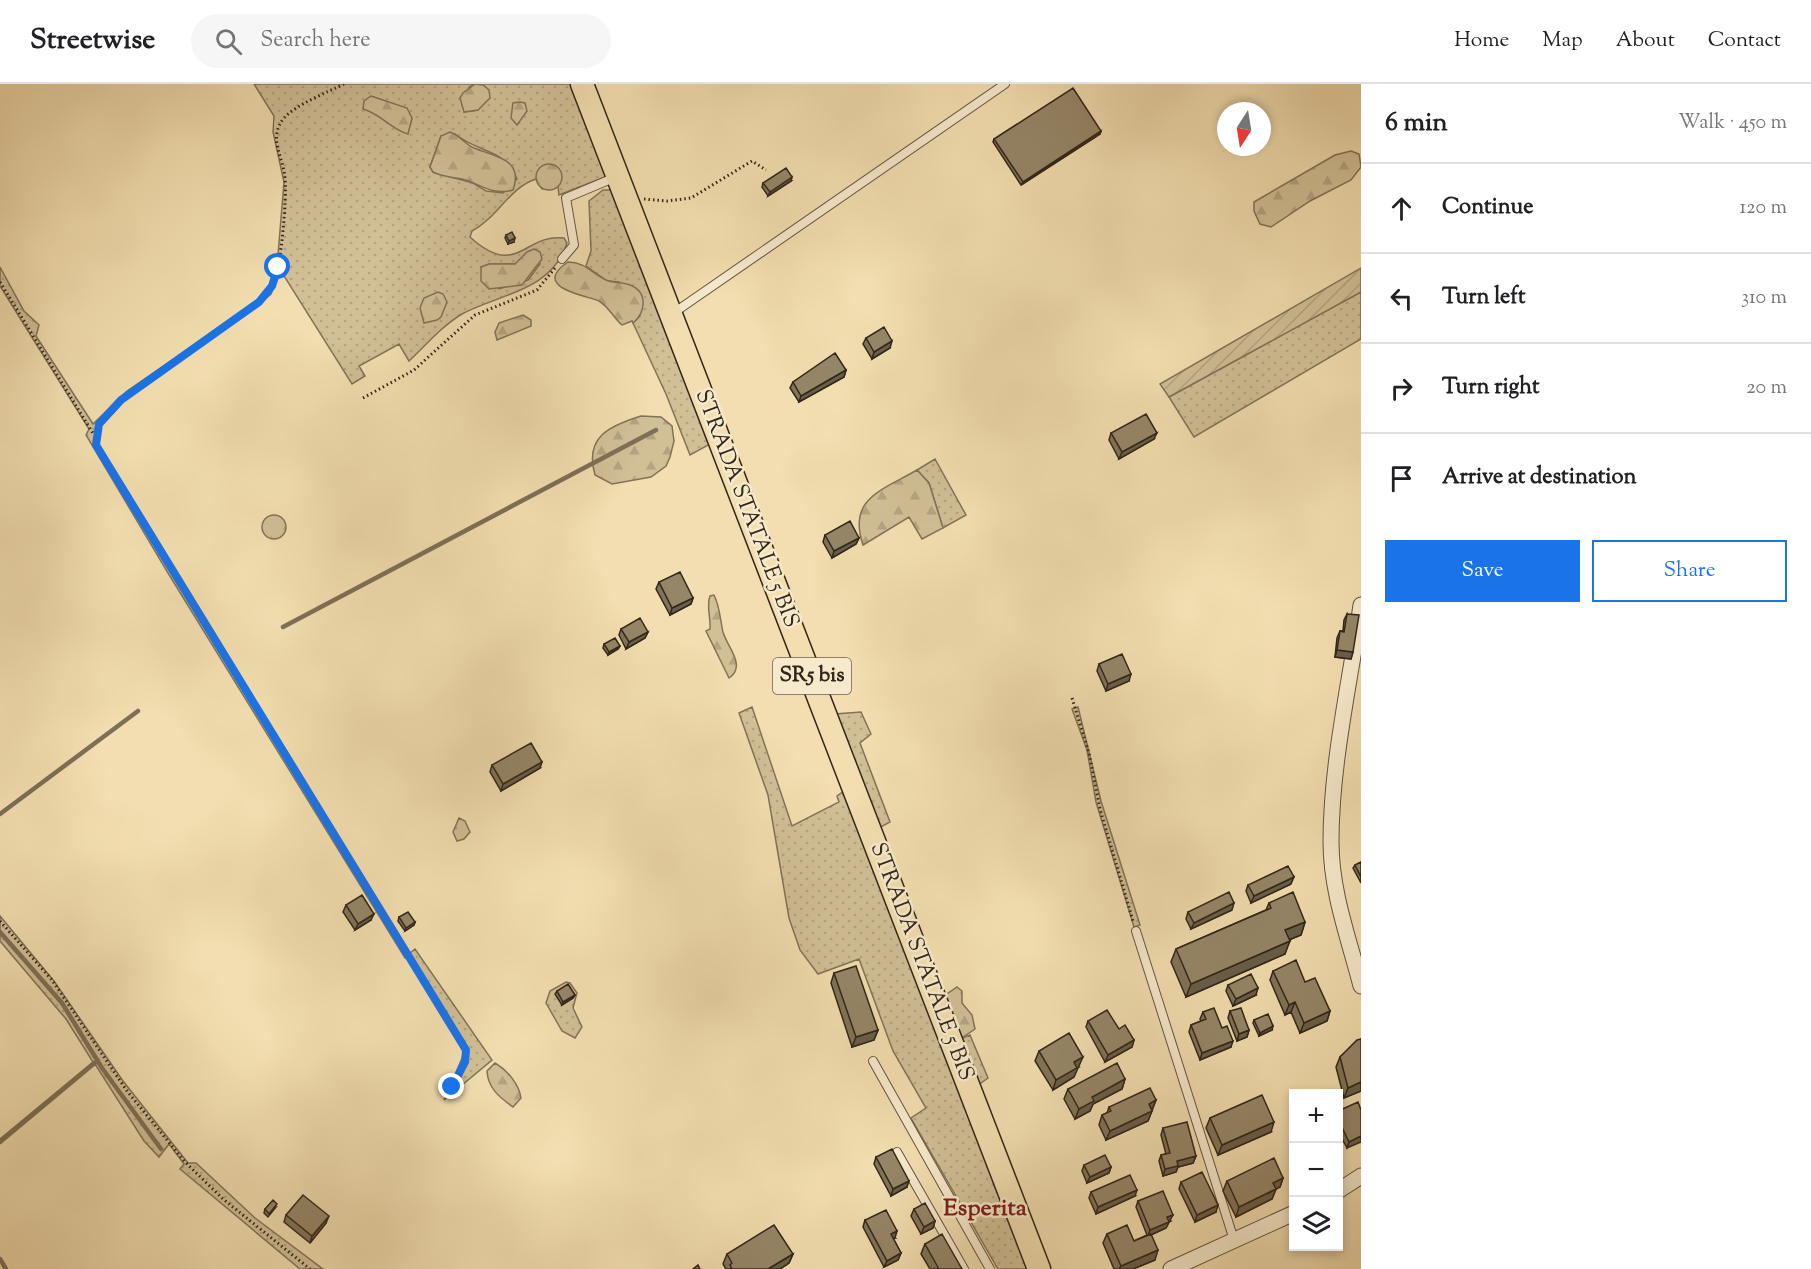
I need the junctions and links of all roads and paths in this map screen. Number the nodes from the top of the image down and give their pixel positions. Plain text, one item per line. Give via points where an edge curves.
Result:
1 (344, 84) edge
2 (582, 84) edge
3 (1005, 84) edge
4 (766, 170) dead end
5 (618, 177) junction
6 (628, 204) junction
7 (562, 259) joint
8 (0, 282) edge
9 (671, 315) junction
10 (363, 398) dead end
11 (95, 436) junction
12 (1361, 605) edge
13 (1072, 698) dead end
14 (0, 921) edge
15 (1136, 931) joint
16 (1361, 986) edge
17 (873, 1061) dead end
18 (452, 1087) dead end
19 (897, 1152) dead end
20 (1361, 1176) edge
21 (1343, 1188) edge
22 (1289, 1215) edge
23 (1234, 1240) junction
24 (310, 1269) edge
25 (964, 1269) edge
26 (990, 1269) edge
27 (1039, 1269) edge
28 (1171, 1269) edge

1 - 11 path via 290,112 278,129 276,144 285,185 277,274 269,292 121,400 101,419
2 - 5 main road, STRADA STATALE 5 BIS / SR5 bis
3 - 9 lane
4 - 6 path via 752,161 691,198 642,199
5 - 6 main road, STRADA STATALE 5 BIS / SR5 bis
5 - 7 lane via 566,198 574,245
6 - 9 main road, STRADA STATALE 5 BIS / SR5 bis
7 - 10 path via 537,290 475,315 414,370
8 - 11 path
9 - 27 main road, STRADA STATALE 5 BIS / SR5 bis
11 - 18 path via 99,453 466,1050 465,1062
12 - 16 street via 1336,777 1331,843 1337,897
13 - 15 path
14 - 24 path via 52,980 127,1092 185,1162 223,1199
15 - 23 lane
17 - 26 lane
19 - 25 lane
20 - 21 street
22 - 23 street
23 - 28 street

